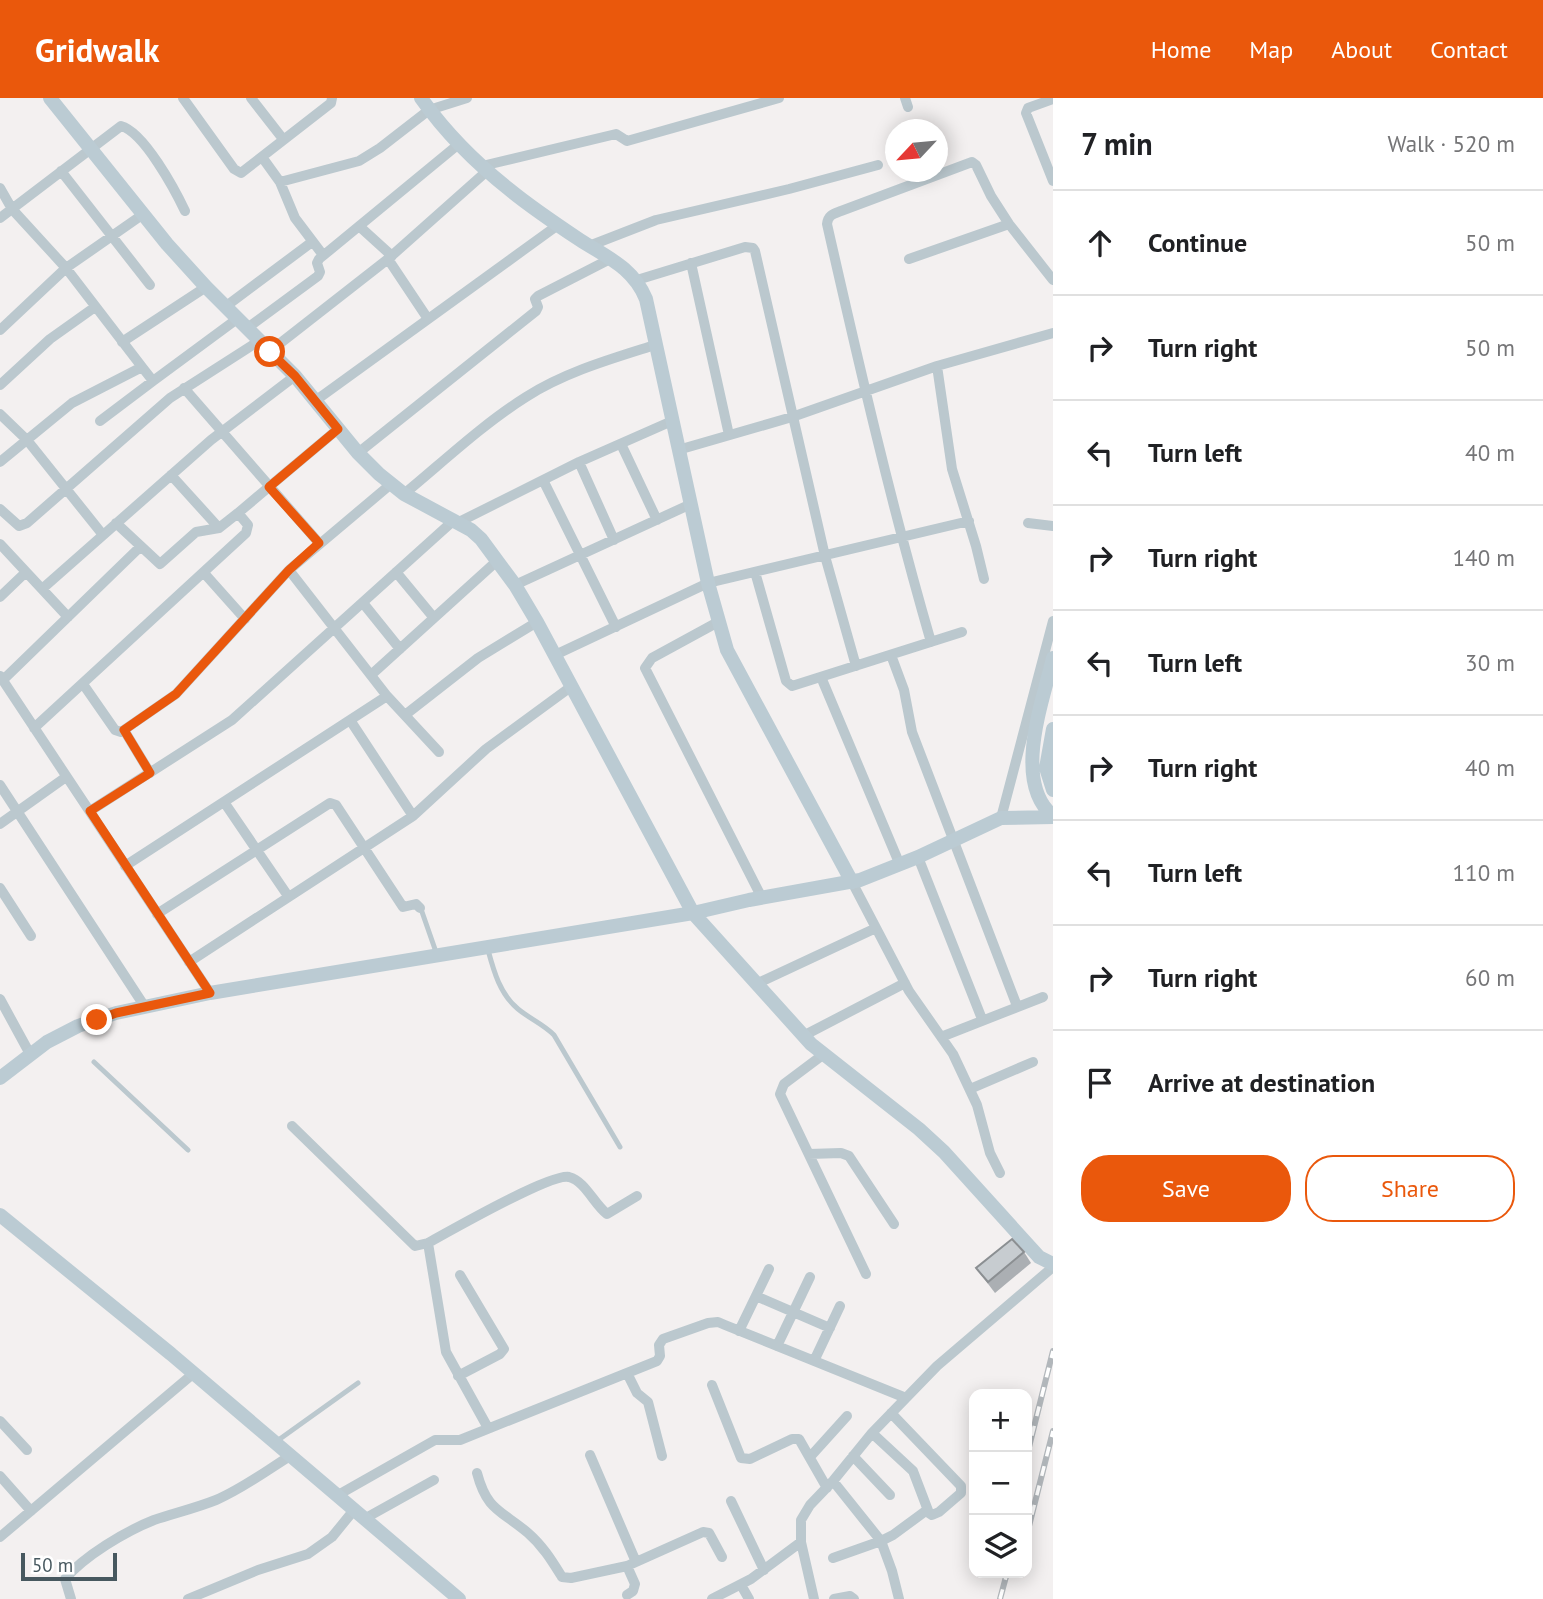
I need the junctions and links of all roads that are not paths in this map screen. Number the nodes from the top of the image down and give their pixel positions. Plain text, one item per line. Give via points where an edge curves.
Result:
1 (50, 98) edge
2 (183, 98) edge
3 (251, 98) edge
4 (332, 98) edge
5 (467, 98) edge
6 (779, 98) edge
7 (1053, 99) edge
8 (425, 104) edge
9 (283, 139) junction
10 (460, 144) junction
11 (90, 150) junction
12 (262, 157) junction
13 (878, 164) dead end
14 (485, 168) junction
15 (61, 171) junction
16 (1053, 181) edge
17 (280, 182) junction
18 (0, 188) edge
19 (12, 209) junction
20 (186, 211) dead end
21 (142, 215) junction
22 (0, 218) edge
23 (1009, 223) junction
24 (558, 225) junction
25 (359, 226) junction
26 (111, 236) junction
27 (312, 242) junction
28 (589, 246) junction
29 (323, 255) junction
30 (390, 257) junction
31 (612, 258) junction
32 (909, 259) dead end
33 (691, 262) junction
34 (66, 268) junction
35 (637, 281) junction
36 (1053, 281) edge
37 (150, 285) dead end
38 (206, 287) junction
39 (95, 307) junction
40 (225, 307) junction
41 (428, 319) junction
42 (241, 324) junction
43 (0, 330) edge
44 (1053, 333) edge
45 (259, 341) junction
46 (122, 342) junction
47 (655, 345) junction
48 (270, 352) junction
49 (937, 366) junction
50 (142, 368) junction
51 (295, 376) junction
52 (153, 381) junction
53 (0, 385) edge
54 (184, 388) junction
55 (865, 391) junction
56 (315, 401) junction
57 (0, 414) edge
58 (792, 417) junction
59 (100, 421) dead end
60 (672, 421) junction
61 (338, 429) junction
62 (220, 433) junction
63 (729, 435) junction
64 (27, 440) junction
65 (621, 444) junction
66 (678, 450) junction
67 (358, 453) junction
68 (0, 462) edge
69 (579, 462) junction
70 (171, 475) junction
71 (542, 481) junction
72 (391, 484) junction
73 (269, 487) junction
74 (66, 488) junction
75 (404, 494) junction
76 (691, 504) junction
77 (0, 509) edge
78 (238, 513) junction
79 (657, 520) junction
80 (969, 521) junction
81 (455, 522) junction
82 (116, 523) junction
83 (1028, 523) dead end
84 (1053, 526) edge
85 (219, 528) junction
86 (103, 535) junction
87 (901, 538) junction
88 (614, 540) junction
89 (319, 543) junction
90 (0, 544) edge
91 (140, 547) junction
92 (581, 556) junction
93 (825, 556) junction
94 (498, 560) junction
95 (289, 570) junction
96 (26, 572) junction
97 (396, 572) junction
98 (755, 572) junction
99 (204, 573) junction
100 (984, 579) dead end
101 (708, 583) junction
102 (515, 584) junction
103 (41, 589) junction
104 (0, 597) edge
105 (363, 603) junction
106 (68, 617) junction
107 (434, 618) junction
108 (244, 620) junction
109 (1053, 621) edge
110 (537, 622) junction
111 (718, 622) junction
112 (616, 627) junction
113 (335, 629) junction
114 (962, 632) dead end
115 (931, 642) junction
116 (400, 649) junction
117 (555, 655) junction
118 (891, 655) junction
119 (1053, 658) edge
120 (856, 666) junction
121 (371, 676) junction
122 (821, 677) junction
123 (2, 678) edge
124 (83, 684) junction
125 (572, 686) junction
126 (387, 696) junction
127 (405, 715) junction
128 (350, 720) junction
129 (34, 728) junction
130 (1053, 729) edge
131 (124, 730) junction
132 (439, 752) dead end
133 (150, 773) junction
134 (66, 777) junction
135 (0, 785) edge
136 (1053, 790) edge
137 (224, 802) junction
138 (18, 811) junction
139 (90, 811) junction
140 (413, 816) junction
141 (1053, 817) edge
142 (1001, 818) junction
143 (0, 824) edge
144 (953, 841) junction
145 (365, 848) junction
146 (256, 849) junction
147 (918, 857) junction
148 (900, 865) junction
149 (125, 866) junction
150 (852, 882) junction
151 (0, 888) edge
152 (288, 896) junction
153 (762, 898) junction
154 (420, 908) joint
155 (693, 912) junction
156 (157, 914) junction
157 (876, 928) junction
158 (31, 936) dead end
159 (487, 947) junction
160 (437, 955) junction
161 (189, 961) junction
162 (905, 983) junction
163 (756, 984) junction
164 (210, 993) junction
165 (1043, 997) dead end
166 (0, 999) edge
167 (1017, 1006) junction
168 (145, 1007) junction
169 (982, 1019) junction
170 (803, 1036) junction
171 (942, 1037) junction
172 (30, 1054) junction
173 (824, 1054) junction
174 (94, 1062) dead end
175 (1033, 1062) dead end
176 (0, 1078) edge
177 (970, 1089) junction
178 (292, 1126) dead end
179 (620, 1147) dead end
180 (188, 1150) dead end
181 (809, 1154) junction
182 (1000, 1173) dead end
183 (637, 1196) dead end
184 (0, 1215) edge
185 (894, 1224) dead end
186 (428, 1243) junction
187 (1053, 1266) edge
188 (769, 1269) dead end
189 (866, 1274) dead end
190 (460, 1275) dead end
191 (810, 1277) dead end
192 (756, 1296) junction
193 (840, 1306) dead end
194 (793, 1312) junction
195 (830, 1328) junction
196 (738, 1331) junction
197 (777, 1346) junction
198 (814, 1361) junction
199 (194, 1373) junction
200 (628, 1373) junction
201 (458, 1377) junction
202 (358, 1383) dead end
203 (712, 1385) dead end
204 (906, 1398) junction
205 (891, 1413) junction
206 (847, 1416) dead end
207 (0, 1421) edge
208 (488, 1428) junction
209 (872, 1433) junction
210 (274, 1442) junction
211 (27, 1450) dead end
212 (590, 1455) dead end
213 (290, 1456) junction
214 (662, 1456) dead end
215 (853, 1456) junction
216 (810, 1457) junction
217 (477, 1473) dead end
218 (0, 1476) edge
219 (434, 1480) dead end
220 (830, 1484) junction
221 (890, 1494) dead end
222 (338, 1495) junction
223 (731, 1501) dead end
224 (927, 1510) junction
225 (32, 1511) junction
226 (359, 1515) junction
227 (0, 1537) edge
228 (881, 1541) junction
229 (801, 1542) junction
230 (722, 1557) dead end
231 (833, 1558) dead end
232 (632, 1564) junction
233 (764, 1570) junction
234 (741, 1585) junction
235 (627, 1595) dead end
236 (71, 1599) edge
237 (190, 1599) edge
238 (459, 1599) edge
239 (714, 1599) edge
240 (749, 1599) edge
241 (814, 1599) edge
242 (834, 1599) edge
243 (853, 1599) edge
244 (899, 1599) edge

1 - 11 street
2 - 12 street via 237,172
3 - 9 street
4 - 9 street
5 - 8 street
6 - 14 street via 626,141 617,134
7 - 16 street via 1028,108 1026,113
8 - 10 street
8 - 17 street via 380,149 359,161
9 - 12 street
10 - 14 street
10 - 25 street
11 - 15 street
11 - 20 street via 125,126 154,157
11 - 21 street
12 - 17 street
13 - 28 street via 656,220
14 - 24 street
14 - 30 street
15 - 19 street
15 - 26 street
17 - 27 street via 295,218
18 - 19 street
19 - 22 street
19 - 34 street
21 - 26 street
21 - 38 street
23 - 32 street
23 - 36 street
23 - 55 street via 972,162 831,215 827,225
24 - 28 street
24 - 41 street
25 - 29 street
25 - 30 street
26 - 34 street
26 - 37 street
27 - 29 street
27 - 40 street
28 - 31 street
29 - 42 street via 317,262 320,274
30 - 41 street
30 - 48 street
31 - 35 street
31 - 67 street via 536,298 536,311
33 - 35 street
33 - 58 street via 745,247 755,251
33 - 63 street
34 - 39 street
34 - 43 street
35 - 47 street via 646,299
38 - 40 street
38 - 46 street
39 - 46 street
39 - 53 street
40 - 42 street
41 - 56 street
42 - 45 street
42 - 52 street
44 - 49 street
45 - 48 street
45 - 54 street
46 - 50 street
47 - 60 street
47 - 75 street via 584,368 527,396
48 - 51 street
49 - 55 street
49 - 80 street via 952,469
50 - 52 street
50 - 64 street via 72,403
51 - 56 street
51 - 62 street
52 - 59 street
54 - 62 street
54 - 74 street
55 - 58 street
55 - 87 street
56 - 61 street
57 - 64 street
58 - 63 street
58 - 93 street
60 - 65 street
60 - 66 street
61 - 67 street
61 - 73 street
62 - 70 street
62 - 73 street
63 - 66 street
64 - 68 street
64 - 74 street
65 - 69 street
65 - 79 street
66 - 76 street
67 - 72 street
69 - 71 street
69 - 88 street
70 - 82 street
70 - 85 street
71 - 81 street
71 - 92 street
72 - 75 street
72 - 89 street
73 - 78 street
73 - 89 street
74 - 77 street via 23,525
74 - 86 street
75 - 81 street
76 - 79 street
76 - 101 street
78 - 85 street
78 - 99 street via 248,531
79 - 88 street
80 - 87 street
80 - 100 street
81 - 94 street via 481,539
81 - 97 street
82 - 86 street
82 - 91 street
83 - 84 street
85 - 91 street via 195,532 160,564
86 - 103 street
87 - 93 street
87 - 115 street
88 - 92 street
89 - 95 street
90 - 96 street
91 - 106 street
92 - 102 street
92 - 112 street
93 - 98 street
93 - 120 street
94 - 102 street
94 - 107 street
95 - 108 street
95 - 113 street
96 - 103 street
96 - 104 street
97 - 105 street
97 - 107 street
98 - 101 street
98 - 122 street via 788,685
99 - 108 street
99 - 124 street
101 - 111 street
101 - 112 street
102 - 110 street
103 - 106 street
105 - 113 street
105 - 116 street
106 - 123 street
107 - 116 street
108 - 131 street via 176,694
109 - 142 street
110 - 117 street
110 - 127 street via 478,658
111 - 150 street via 727,650
111 - 153 street via 652,658 645,668
112 - 117 street
113 - 121 street
113 - 133 street via 232,720
114 - 115 street
115 - 118 street
116 - 121 street
117 - 125 street
118 - 120 street
118 - 144 street via 912,732
119 - 141 street via 1032,760 1037,795
120 - 122 street
121 - 126 street
122 - 148 street
123 - 129 street
124 - 129 street
124 - 131 street via 116,730
125 - 140 street via 486,749
125 - 155 street
126 - 127 street
126 - 128 street
127 - 132 street
128 - 137 street
128 - 140 street
129 - 134 street
130 - 136 street via 1046,768
131 - 133 street
133 - 139 street
134 - 138 street
134 - 139 street
135 - 138 street
137 - 146 street
137 - 149 street
138 - 143 street
138 - 168 street
139 - 149 street
140 - 145 street
141 - 142 street
142 - 144 street
144 - 147 street
144 - 167 street
145 - 146 street via 336,805 330,803
145 - 152 street
145 - 154 street via 403,907 416,904
146 - 152 street
146 - 156 street
147 - 148 street
147 - 169 street
148 - 150 street
149 - 156 street
150 - 153 street
150 - 157 street
151 - 158 street
152 - 161 street
153 - 155 street
154 - 160 lane
155 - 159 street
155 - 163 street
156 - 161 street
157 - 162 street
157 - 163 street
159 - 160 street
159 - 179 lane via 503,991 519,1010 554,1035
160 - 164 street
161 - 164 street
162 - 170 street
162 - 171 street
163 - 170 street
164 - 168 street
165 - 167 street
166 - 172 street
167 - 169 street
168 - 172 street via 116,1013
169 - 171 street
170 - 173 street
171 - 177 street
172 - 176 street
173 - 181 street via 785,1084 780,1094
173 - 187 street via 944,1152 1039,1257
174 - 180 lane
175 - 177 street
177 - 182 street
178 - 186 street via 411,1244
181 - 185 street via 849,1156
181 - 189 street
183 - 186 street via 607,1213 578,1181 564,1177
184 - 199 street
186 - 201 street via 443,1340
187 - 204 street via 954,1350
188 - 192 street
190 - 201 street via 504,1349
191 - 194 street
192 - 194 street
192 - 196 street
193 - 195 street
194 - 195 street
194 - 197 street
195 - 198 street
196 - 197 street
196 - 200 street via 713,1322 663,1339 659,1359
197 - 198 street
198 - 204 street
199 - 210 street
199 - 225 street
200 - 208 street
200 - 214 street via 637,1393 648,1402
201 - 208 street
202 - 210 lane
203 - 216 street via 741,1458 750,1460 796,1438
204 - 205 street
205 - 209 street
205 - 224 street via 962,1488 935,1514
206 - 216 street
207 - 211 street
208 - 222 street via 454,1442 435,1440
209 - 215 street
209 - 224 street via 913,1471
210 - 213 street
212 - 232 street
213 - 222 street
213 - 236 street via 216,1500 143,1525 109,1544 65,1579
215 - 220 street
215 - 221 street
216 - 220 street
217 - 232 street via 495,1510 544,1549 562,1577
218 - 225 street
219 - 226 street
220 - 228 street
220 - 229 street via 801,1520
222 - 226 street
223 - 233 street
224 - 228 street
225 - 227 street
226 - 237 street via 308,1555
226 - 238 street
228 - 231 street
228 - 244 street
229 - 233 street
229 - 241 street
230 - 232 street via 709,1533 702,1532
232 - 235 street via 635,1584
233 - 234 street
234 - 239 street
234 - 240 street
242 - 243 street via 850,1595

